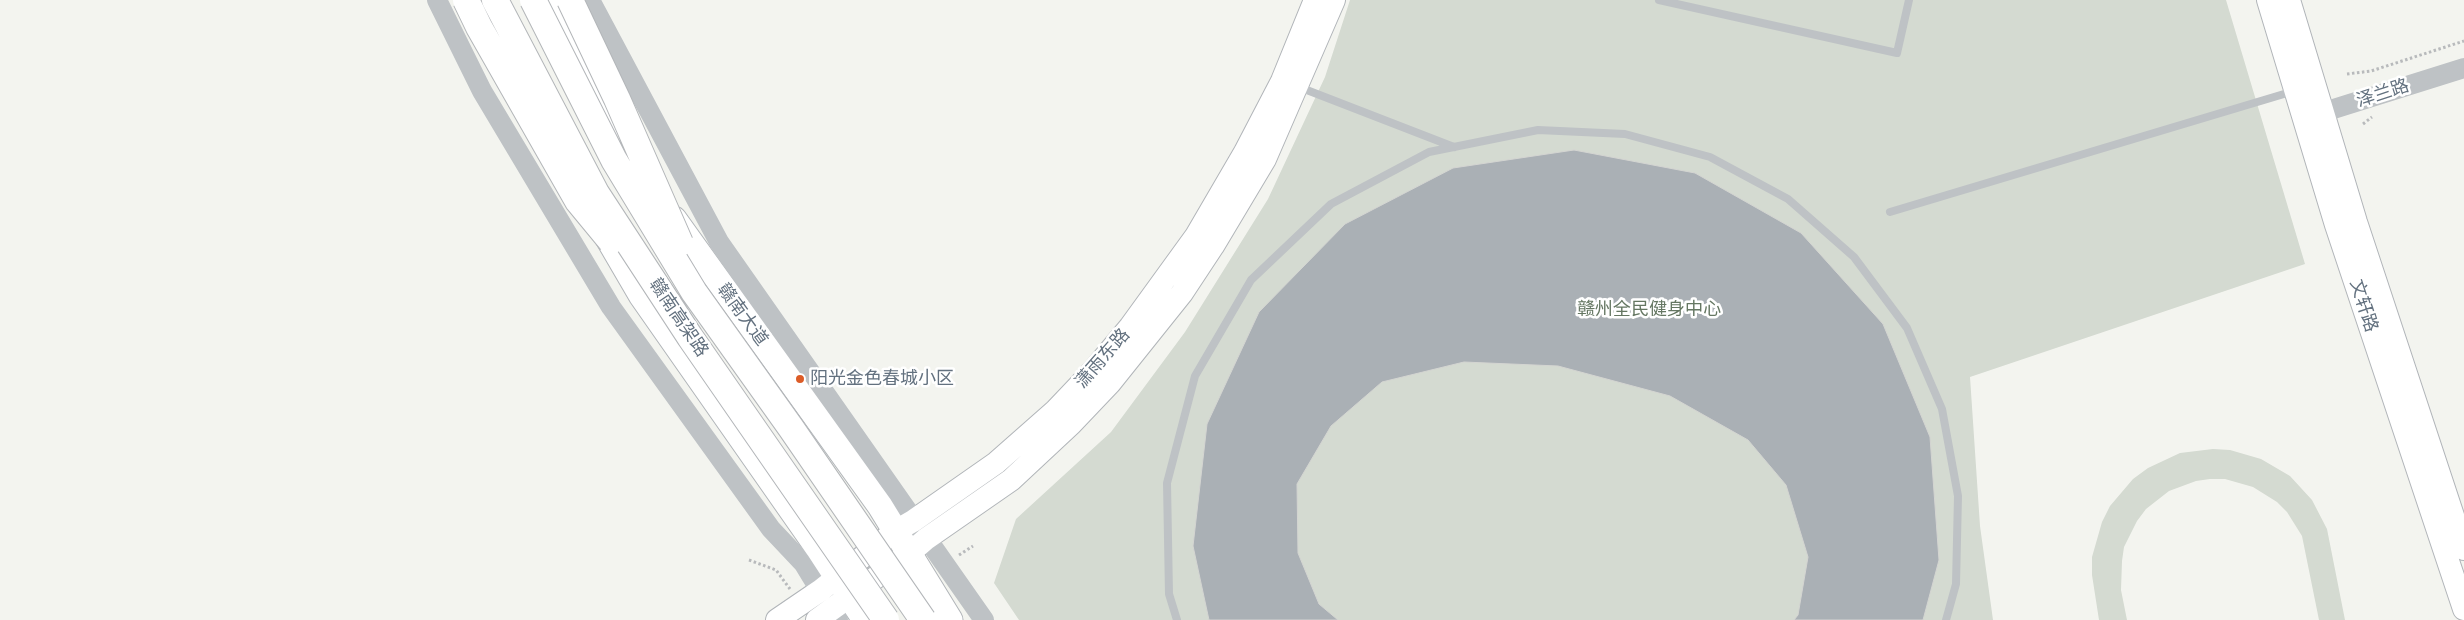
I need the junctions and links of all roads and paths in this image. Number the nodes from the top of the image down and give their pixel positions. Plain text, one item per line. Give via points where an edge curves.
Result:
1 (437, 0) edge
2 (466, 0) edge
3 (476, 0) edge
4 (495, 0) edge
5 (533, 0) edge
6 (551, 0) edge
7 (570, 0) edge
8 (590, 0) edge
9 (1315, 0) edge
10 (1334, 0) edge
11 (1659, 0) edge
12 (1909, 0) edge
13 (2268, 0) edge
14 (2289, 0) edge
15 (2464, 41) edge
16 (2464, 68) edge
17 (2347, 74) dead end
18 (1297, 87) junction
19 (2296, 90) junction
20 (2312, 116) junction
21 (1454, 147) junction
22 (1890, 212) dead end
23 (713, 319) junction
24 (690, 337) junction
25 (911, 536) junction
26 (2464, 549) edge
27 (749, 560) dead end
28 (784, 580) dead end
29 (833, 602) edge
30 (2464, 609) edge
31 (777, 620) edge
32 (865, 620) edge
33 (886, 620) edge
34 (923, 620) edge
35 (950, 620) edge
36 (984, 620) edge
37 (1178, 620) edge
38 (1946, 620) edge

1 - 29 street via 482,91 611,308 771,529
2 - 24 highway, bridge via 478,27 578,201
3 - 29 main road via 511,72 642,295
4 - 24 highway, 赣南高架路, bridge via 596,193
5 - 23 highway, 赣南高架路, bridge via 614,160
6 - 25 main road, 赣南大道 via 625,146 694,250 880,506
7 - 23 highway, bridge
8 - 25 street via 719,242
9 - 25 main road, 潇雨东路 via 1282,81 1246,152 1196,236 1130,327 1048,417
10 - 18 main road, 潇雨东路
11 - 12 lane via 1897,53
13 - 19 main road, 文轩路
14 - 20 main road, 文轩路
15 - 17 path via 2371,71
16 - 20 street, 泽兰路
18 - 21 lane
18 - 25 main road, 潇雨东路 via 1264,159 1213,246 1182,293 1116,376 1011,480
19 - 20 main road, 文轩路
19 - 22 lane
20 - 26 main road, 文轩路
20 - 30 main road, 文轩路
21 - 37 lane via 1429,152 1331,204 1251,280 1195,376 1167,483 1169,594
21 - 38 lane via 1538,130 1625,134 1710,158 1788,199 1854,257 1907,328 1942,409 1958,496 1956,584
23 - 34 highway, 赣南高架路, bridge
24 - 33 highway, 赣南高架路, bridge
25 - 29 main road, 潇雨东路
25 - 35 main road, 赣南大道
25 - 36 street
27 - 28 path via 776,570
29 - 31 main road, 潇雨东路
29 - 32 main road

